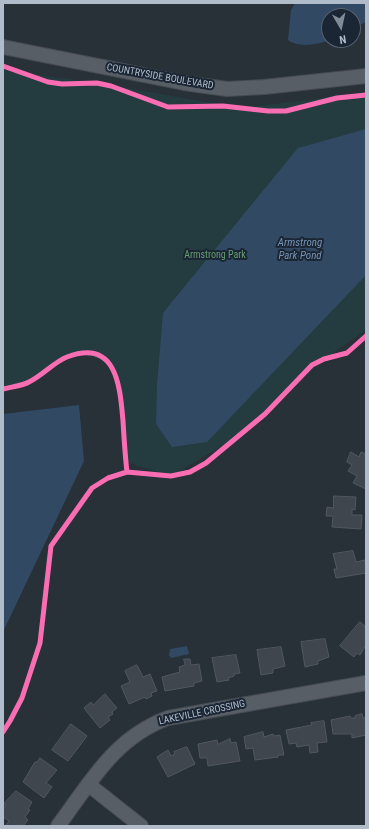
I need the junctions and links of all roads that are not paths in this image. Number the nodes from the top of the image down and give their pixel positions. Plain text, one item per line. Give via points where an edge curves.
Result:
1 (3, 47) edge
2 (366, 76) edge
3 (366, 683) edge
4 (88, 785) junction
5 (58, 826) edge
6 (141, 826) edge

1 - 2 street, COUNTRYSIDE BOULEVARD via 184,83 227,89
3 - 4 street, LAKEVILLE CROSSING via 168,718 126,740
4 - 5 street, LAKEVILLE CROSSING
4 - 6 street

